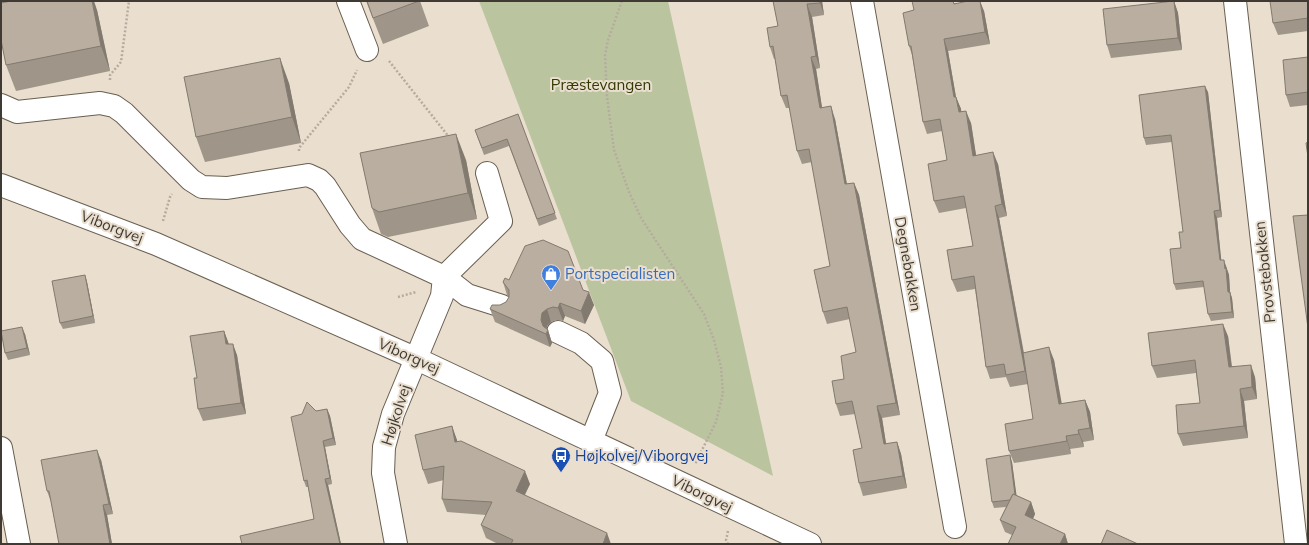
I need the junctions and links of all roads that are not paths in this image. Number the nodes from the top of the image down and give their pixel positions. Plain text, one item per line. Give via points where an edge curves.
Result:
1 (348, 1) edge
2 (862, 1) edge
3 (1235, 1) edge
4 (367, 50) road end
5 (1, 105) edge
6 (487, 173) dead end
7 (1, 185) edge
8 (444, 278) junction
9 (502, 306) edge
10 (558, 332) dead end
11 (417, 359) junction
12 (591, 441) junction
13 (1, 448) edge
14 (955, 527) dead end
15 (19, 544) edge
16 (396, 544) edge
17 (810, 544) edge
18 (1296, 544) edge

1 - 4 street
2 - 14 street, Degnebakken
3 - 18 street, Provstebakken
5 - 8 street via 17,112 100,103 114,106 187,177 202,187 217,189 308,175 319,180 362,239
6 - 8 street via 501,221
7 - 11 street, Viborgvej via 156,244
8 - 9 street via 467,295
8 - 11 street, Højkolvej via 442,296
10 - 12 street via 581,343 602,361 610,393
11 - 12 street, Viborgvej
11 - 16 street, Højkolvej via 393,414 384,447 383,474
12 - 17 street, Viborgvej
13 - 15 street

